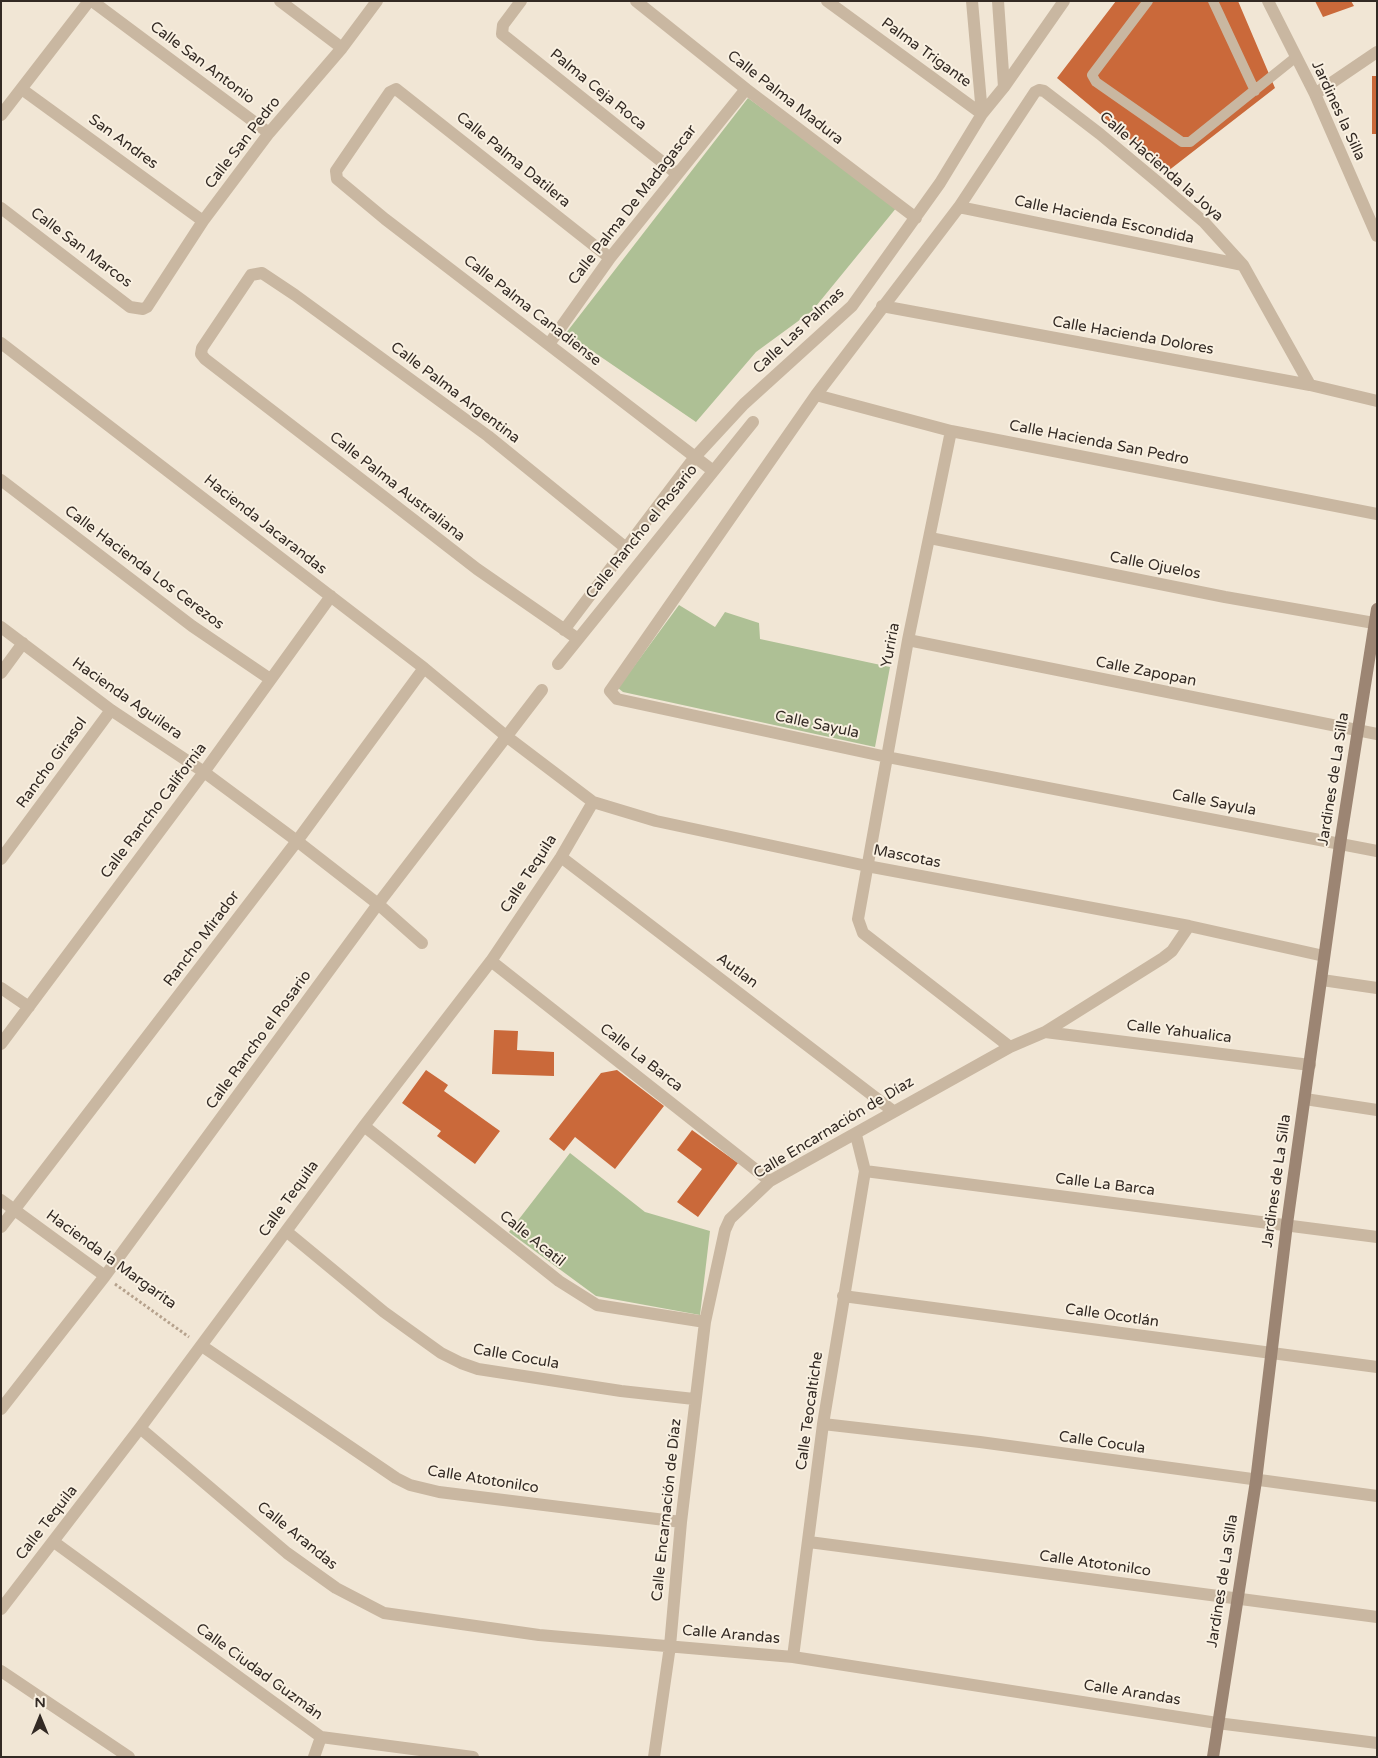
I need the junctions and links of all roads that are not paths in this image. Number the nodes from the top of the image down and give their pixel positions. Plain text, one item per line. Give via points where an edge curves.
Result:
1 (90, 1) edge
2 (280, 1) edge
3 (377, 1) edge
4 (521, 1) edge
5 (636, 1) edge
6 (827, 1) edge
7 (972, 1) edge
8 (998, 1) edge
9 (1064, 1) edge
10 (1148, 1) edge
11 (1213, 1) edge
12 (1268, 1) edge
13 (342, 48) junction
14 (1377, 52) edge
15 (1296, 57) junction
16 (1004, 87) junction
17 (396, 89) joint
18 (746, 89) junction
19 (23, 90) junction
20 (1255, 91) junction
21 (1315, 94) junction
22 (982, 114) junction
23 (1, 115) edge
24 (268, 133) junction
25 (676, 173) junction
26 (959, 207) junction
27 (1, 208) edge
28 (916, 218) junction
29 (203, 221) junction
30 (1377, 236) edge
31 (610, 258) junction
32 (1243, 265) junction
33 (882, 306) junction
34 (142, 309) joint
35 (1, 343) edge
36 (549, 344) junction
37 (201, 354) joint
38 (1310, 385) junction
39 (816, 395) junction
40 (1377, 401) edge
41 (753, 422) dead end
42 (951, 431) junction
43 (694, 458) junction
44 (712, 470) junction
45 (1, 480) edge
46 (1377, 514) edge
47 (930, 538) junction
48 (626, 548) junction
49 (330, 596) junction
50 (1377, 609) edge
51 (1374, 623) junction
52 (1, 626) edge
53 (564, 630) junction
54 (578, 639) junction
55 (908, 640) junction
56 (23, 643) junction
57 (558, 664) dead end
58 (424, 668) junction
59 (1, 673) edge
60 (270, 680) junction
61 (542, 690) dead end
62 (110, 710) junction
63 (1358, 732) junction
64 (1377, 734) edge
65 (506, 736) junction
66 (887, 757) junction
67 (204, 772) junction
68 (593, 802) junction
69 (297, 841) junction
70 (1340, 844) junction
71 (1377, 851) edge
72 (561, 857) junction
73 (1, 859) edge
74 (867, 866) junction
75 (378, 904) junction
76 (1189, 926) junction
77 (422, 943) dead end
78 (1324, 956) junction
79 (491, 961) junction
80 (1322, 980) junction
81 (1, 988) edge
82 (1377, 988) edge
83 (29, 1007) junction
84 (1044, 1032) junction
85 (1, 1044) edge
86 (1010, 1047) junction
87 (1310, 1065) junction
88 (1306, 1099) junction
89 (1377, 1110) edge
90 (893, 1111) junction
91 (364, 1126) junction
92 (856, 1135) junction
93 (865, 1171) junction
94 (770, 1181) junction
95 (1, 1200) edge
96 (14, 1211) junction
97 (1287, 1224) junction
98 (1, 1227) edge
99 (286, 1231) junction
100 (1377, 1237) edge
101 (105, 1276) junction
102 (844, 1296) junction
103 (705, 1322) junction
104 (202, 1346) junction
105 (1271, 1354) junction
106 (1377, 1367) edge
107 (694, 1399) junction
108 (1, 1409) edge
109 (823, 1424) junction
110 (140, 1428) junction
111 (1256, 1481) junction
112 (1377, 1496) edge
113 (681, 1522) junction
114 (54, 1542) junction
115 (809, 1542) junction
116 (1236, 1599) junction
117 (1, 1609) edge
118 (1377, 1617) edge
119 (670, 1646) junction
120 (793, 1657) junction
121 (1, 1672) edge
122 (1217, 1723) junction
123 (320, 1737) junction
124 (1377, 1742) edge
125 (129, 1757) edge
126 (314, 1757) edge
127 (473, 1757) edge
128 (654, 1757) edge
129 (1213, 1757) edge

1 - 19 street
1 - 24 street, Calle San Antonio
2 - 13 street
3 - 13 street, Calle San Pedro
4 - 25 street, Palma Ceja Roca via 501,30 502,34
5 - 18 street, Calle Palma Madura
6 - 22 street, Palma Trigante
7 - 22 street
8 - 16 street
9 - 16 street, Calle Las Palmas
10 - 20 lane via 1093,72 1096,82 1186,143
11 - 20 lane
12 - 15 street, Jardines la Silla
13 - 24 street, Calle San Pedro
14 - 21 street
15 - 20 lane
15 - 21 street, Jardines la Silla
16 - 22 street, Calle Las Palmas
17 - 31 street, Calle Palma Datilera
17 - 36 street, Calle Palma Canadiense via 390,92 336,174 337,179
18 - 25 street, Calle Palma De Madagascar
18 - 28 street, Calle Palma Madura
19 - 23 street
19 - 29 street, San Andres
21 - 30 street, Jardines la Silla
22 - 28 street, Calle Las Palmas
24 - 29 street, Calle San Pedro
25 - 31 street, Calle Palma De Madagascar
26 - 32 street, Calle Hacienda Escondida
26 - 32 street, Calle Hacienda la Joya via 1035,92 1044,91 1204,222
26 - 33 street
27 - 34 street, Calle San Marcos via 130,307
28 - 43 street, Calle Las Palmas via 852,306 744,404
29 - 34 street, Calle San Pedro via 151,304
31 - 36 street, Calle Palma De Madagascar
32 - 38 street, Calle Hacienda la Joya
33 - 38 street, Calle Hacienda Dolores
33 - 39 street
35 - 49 street, Hacienda Jacarandas
36 - 43 street, Calle Palma Canadiense
37 - 48 street, Calle Palma Argentina via 252,275 259,273 295,295 488,436
37 - 53 street, Calle Palma Australiana via 462,557
38 - 40 street, Calle Hacienda Dolores
39 - 42 street, Calle Hacienda San Pedro
39 - 66 street, Calle Sayula via 611,688 610,694 617,699
41 - 44 street, Calle Rancho el Rosario
42 - 46 street, Calle Hacienda San Pedro
42 - 47 street, Yuriria
43 - 44 street, Calle Palma Canadiense
43 - 48 street, Calle Las Palmas
44 - 54 street, Calle Rancho el Rosario
45 - 60 street, Calle Hacienda Los Cerezos via 192,626
47 - 51 street, Calle Ojuelos
47 - 55 street, Yuriria
48 - 53 street, Calle Las Palmas
49 - 58 street, Hacienda Jacarandas
49 - 60 street, Calle Rancho California
50 - 51 street, Jardines de La Silla
51 - 63 street, Jardines de La Silla
52 - 56 street, Hacienda Aguilera
53 - 54 street, Calle Palma Australiana
54 - 57 street, Calle Rancho el Rosario
55 - 63 street, Calle Zapopan
55 - 66 street, Yuriria
56 - 59 street
56 - 62 street, Hacienda Aguilera
58 - 65 street, Hacienda Jacarandas
58 - 69 street, Rancho Mirador
60 - 67 street, Calle Rancho California
61 - 65 street, Calle Rancho el Rosario
62 - 67 street, Hacienda Aguilera
62 - 73 street, Rancho Girasol
63 - 64 street, Calle Zapopan
63 - 70 street, Jardines de La Silla
65 - 68 street, Mascotas
65 - 75 street, Calle Rancho el Rosario
66 - 70 street, Calle Sayula
66 - 74 street, Yuriria
67 - 69 street, Hacienda Aguilera
67 - 83 street, Calle Rancho California
68 - 72 street, Calle Tequila
68 - 74 street, Mascotas via 656,821
69 - 75 street, Hacienda Aguilera
69 - 96 street, Rancho Mirador
70 - 71 street, Calle Sayula
70 - 78 street, Jardines de La Silla
72 - 79 street, Calle Tequila
72 - 90 street, Autlan
74 - 76 street, Mascotas
74 - 86 street via 858,919 863,933
75 - 77 street, Hacienda Aguilera
75 - 101 street, Calle Rancho el Rosario
76 - 78 street, Mascotas
76 - 84 street, Calle Encarnación de Díaz via 1172,951 1163,958
78 - 80 street, Jardines de La Silla
79 - 91 street, Calle Tequila
79 - 94 street, Calle La Barca
80 - 82 street
80 - 87 street, Jardines de La Silla
81 - 83 street
83 - 85 street, Calle Rancho California
84 - 86 street, Calle Encarnación de Díaz
84 - 87 street, Calle Yahualica
86 - 90 street, Calle Encarnación de Díaz
87 - 88 street, Jardines de La Silla
88 - 89 street
88 - 97 street, Jardines de La Silla
90 - 92 street, Calle Encarnación de Díaz
91 - 99 street, Calle Tequila
91 - 103 street, Calle Acatil via 559,1281 598,1305
92 - 93 street
92 - 94 street, Calle Encarnación de Díaz
93 - 97 street, Calle La Barca
93 - 102 street, Calle Teocaltiche
94 - 103 street, Calle Encarnación de Díaz via 736,1212 724,1230
95 - 96 street, Hacienda la Margarita
96 - 98 street, Rancho Mirador
96 - 101 street, Hacienda la Margarita
97 - 100 street, Calle La Barca
97 - 105 street, Jardines de La Silla
99 - 104 street, Calle Tequila
99 - 107 street, Calle Cocula via 384,1312 441,1353 461,1363 478,1369
101 - 108 street, Calle Rancho el Rosario
102 - 105 street, Calle Ocotlán
102 - 109 street, Calle Teocaltiche
103 - 107 street, Calle Encarnación de Díaz
104 - 110 street, Calle Tequila
104 - 113 street, Calle Atotonilco via 410,1485 449,1493
105 - 106 street, Calle Ocotlán
105 - 111 street, Jardines de La Silla
107 - 113 street, Calle Encarnación de Díaz
109 - 111 street, Calle Cocula via 980,1442
109 - 115 street, Calle Teocaltiche
110 - 114 street, Calle Tequila
110 - 119 street, Calle Arandas via 288,1553 336,1588 384,1613 539,1635
111 - 112 street, Calle Cocula
111 - 116 street, Jardines de La Silla
113 - 119 street, Calle Encarnación de Díaz
114 - 117 street, Calle Tequila
114 - 123 street, Calle Ciudad Guzmán
115 - 116 street, Calle Atotonilco
115 - 120 street, Calle Teocaltiche
116 - 118 street, Calle Atotonilco
116 - 122 street, Jardines de La Silla
119 - 120 street, Calle Arandas
119 - 128 street, Calle Encarnación de Díaz
120 - 122 street, Calle Arandas
121 - 125 street
122 - 124 street, Calle Arandas
122 - 129 street, Jardines de La Silla
123 - 126 street
123 - 127 street, Calle Ciudad Guzmán

